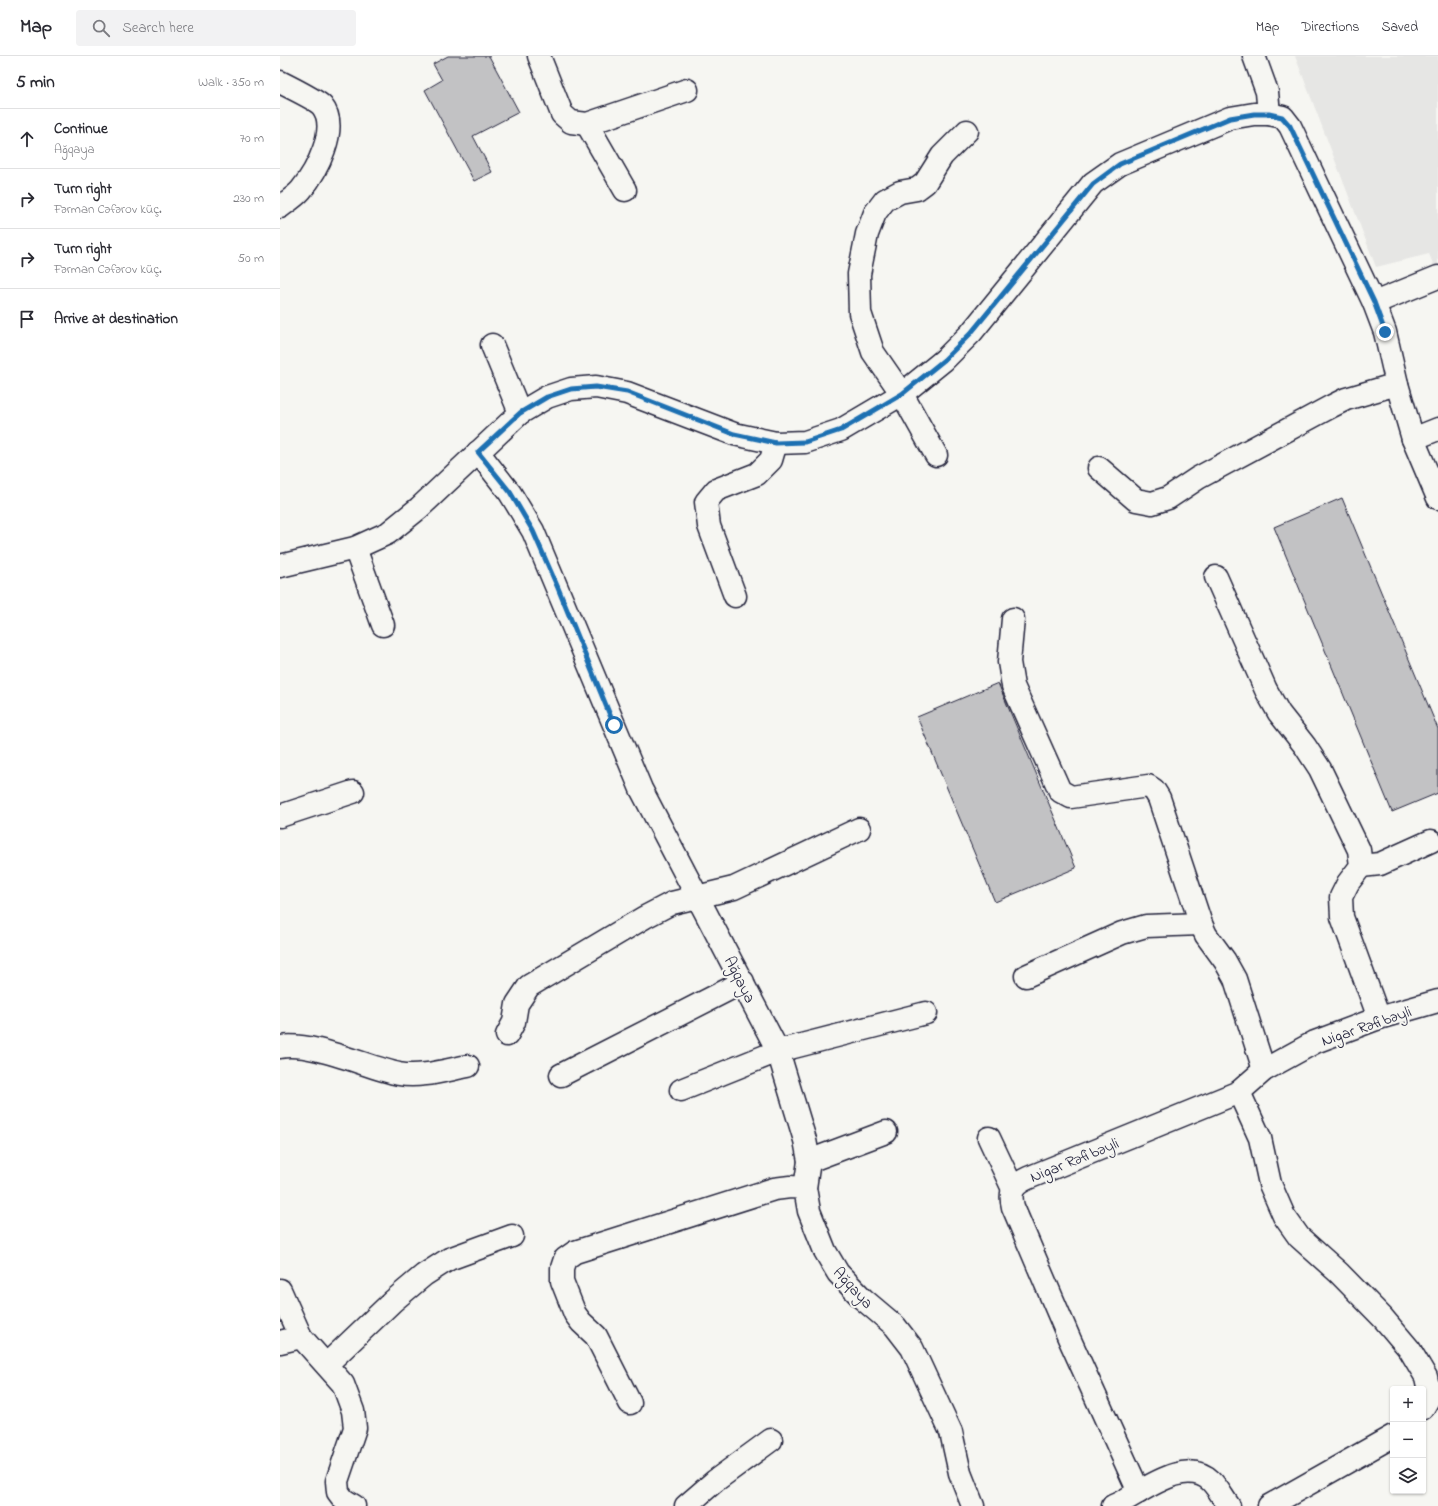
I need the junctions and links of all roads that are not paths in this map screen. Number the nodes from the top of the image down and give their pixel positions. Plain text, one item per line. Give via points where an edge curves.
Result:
1 (539, 56) edge
2 (1254, 56) edge
3 (280, 82) edge
4 (687, 90) dead end
5 (1269, 114) junction
6 (587, 124) junction
7 (967, 131) dead end
8 (625, 190) dead end
9 (280, 207) edge
10 (1438, 277) edge
11 (1374, 302) junction
12 (492, 345) dead end
13 (1397, 384) junction
14 (902, 394) junction
15 (520, 413) junction
16 (1438, 429) edge
17 (1413, 439) junction
18 (776, 443) junction
19 (478, 452) junction
20 (936, 455) dead end
21 (1099, 468) dead end
22 (1438, 498) edge
23 (355, 548) junction
24 (280, 566) edge
25 (1216, 577) dead end
26 (736, 596) dead end
27 (1013, 619) dead end
28 (383, 625) dead end
29 (353, 792) dead end
30 (280, 816) edge
31 (859, 829) dead end
32 (1431, 841) dead end
33 (1361, 866) junction
34 (698, 896) junction
35 (1200, 924) junction
36 (1026, 976) dead end
37 (743, 982) junction
38 (1438, 1001) edge
39 (926, 1013) dead end
40 (1379, 1018) junction
41 (507, 1035) dead end
42 (280, 1047) edge
43 (778, 1051) junction
44 (468, 1066) dead end
45 (1264, 1070) junction
46 (562, 1075) dead end
47 (681, 1090) dead end
48 (1239, 1092) junction
49 (886, 1132) dead end
50 (989, 1138) dead end
51 (809, 1161) junction
52 (805, 1188) junction
53 (1013, 1189) junction
54 (512, 1236) dead end
55 (280, 1290) edge
56 (301, 1337) junction
57 (280, 1342) edge
58 (327, 1364) junction
59 (1430, 1400) edge
60 (630, 1403) dead end
61 (1390, 1438) edge
62 (771, 1440) dead end
63 (1139, 1492) junction
64 (354, 1506) edge
65 (686, 1506) edge
66 (974, 1506) edge
67 (1113, 1506) edge
68 (1229, 1506) edge
69 (1268, 1506) edge

1 - 6 street via 562,114 571,122
2 - 5 street via 1267,92
3 - 9 street via 322,105 328,116 329,133 315,171 300,191
4 - 6 street
5 - 11 street via 1282,117 1290,126
5 - 14 street via 1230,118 1120,164 1093,184 971,333 944,360
6 - 8 street
7 - 14 street via 942,156 925,183 916,189 900,192 885,200 875,213 866,234 859,274 860,313 873,352
10 - 11 street
11 - 13 street via 1385,332
12 - 15 street
13 - 17 street
13 - 21 street via 1346,399 1198,478 1168,498 1152,503 1136,500
14 - 18 street via 841,430 805,442
14 - 20 street
15 - 18 street via 547,397 571,389 596,387 627,392 734,434
15 - 19 street
16 - 17 street
17 - 22 street
18 - 26 street via 771,460 757,474 716,490 706,502 709,526
19 - 23 street via 419,508 388,533
19 - 34 street, Ağqaya via 510,492 533,531 641,789
23 - 24 street
23 - 28 street
25 - 33 street via 1266,690 1279,713 1320,768 1359,850
27 - 35 street via 1009,662 1012,686 1060,790 1071,797 1148,786 1154,790 1159,798
29 - 30 street
31 - 34 street via 734,888
32 - 33 street via 1380,864
33 - 40 street via 1341,897 1342,917
34 - 37 street, Ağqaya
34 - 41 street via 672,902 529,986 517,1004 514,1022
35 - 36 street via 1146,926 1122,933
35 - 45 street via 1235,979
37 - 43 street, Ağqaya
37 - 46 street
38 - 40 street, Nigar Rəfibəyli
39 - 43 street
40 - 45 street, Nigar Rəfibəyli via 1315,1042
42 - 44 street via 312,1049 398,1074 415,1076
43 - 47 street
43 - 51 street, Ağqaya
45 - 48 street, Nigar Rəfibəyli
48 - 53 street, Nigar Rəfibəyli via 1018,1182
48 - 59 street via 1260,1138 1270,1184 1284,1216 1299,1237 1383,1318 1410,1350 1426,1377
49 - 51 street
50 - 53 street
51 - 52 street, Ağqaya
52 - 60 street via 774,1189 575,1252 565,1259 562,1281 574,1314 596,1336
52 - 66 street, Ağqaya via 809,1211 825,1251 838,1273 862,1299 895,1326 912,1348 951,1432 960,1473
53 - 63 street, Nigar Rəfibəyli via 1013,1207
54 - 58 street via 449,1259 424,1275
55 - 56 street
56 - 57 street
56 - 58 street
58 - 64 street via 343,1384 353,1410 355,1428 337,1481 338,1492 344,1500
61 - 69 street
62 - 65 street
63 - 67 street
63 - 68 street via 1167,1477 1197,1472 1211,1481

